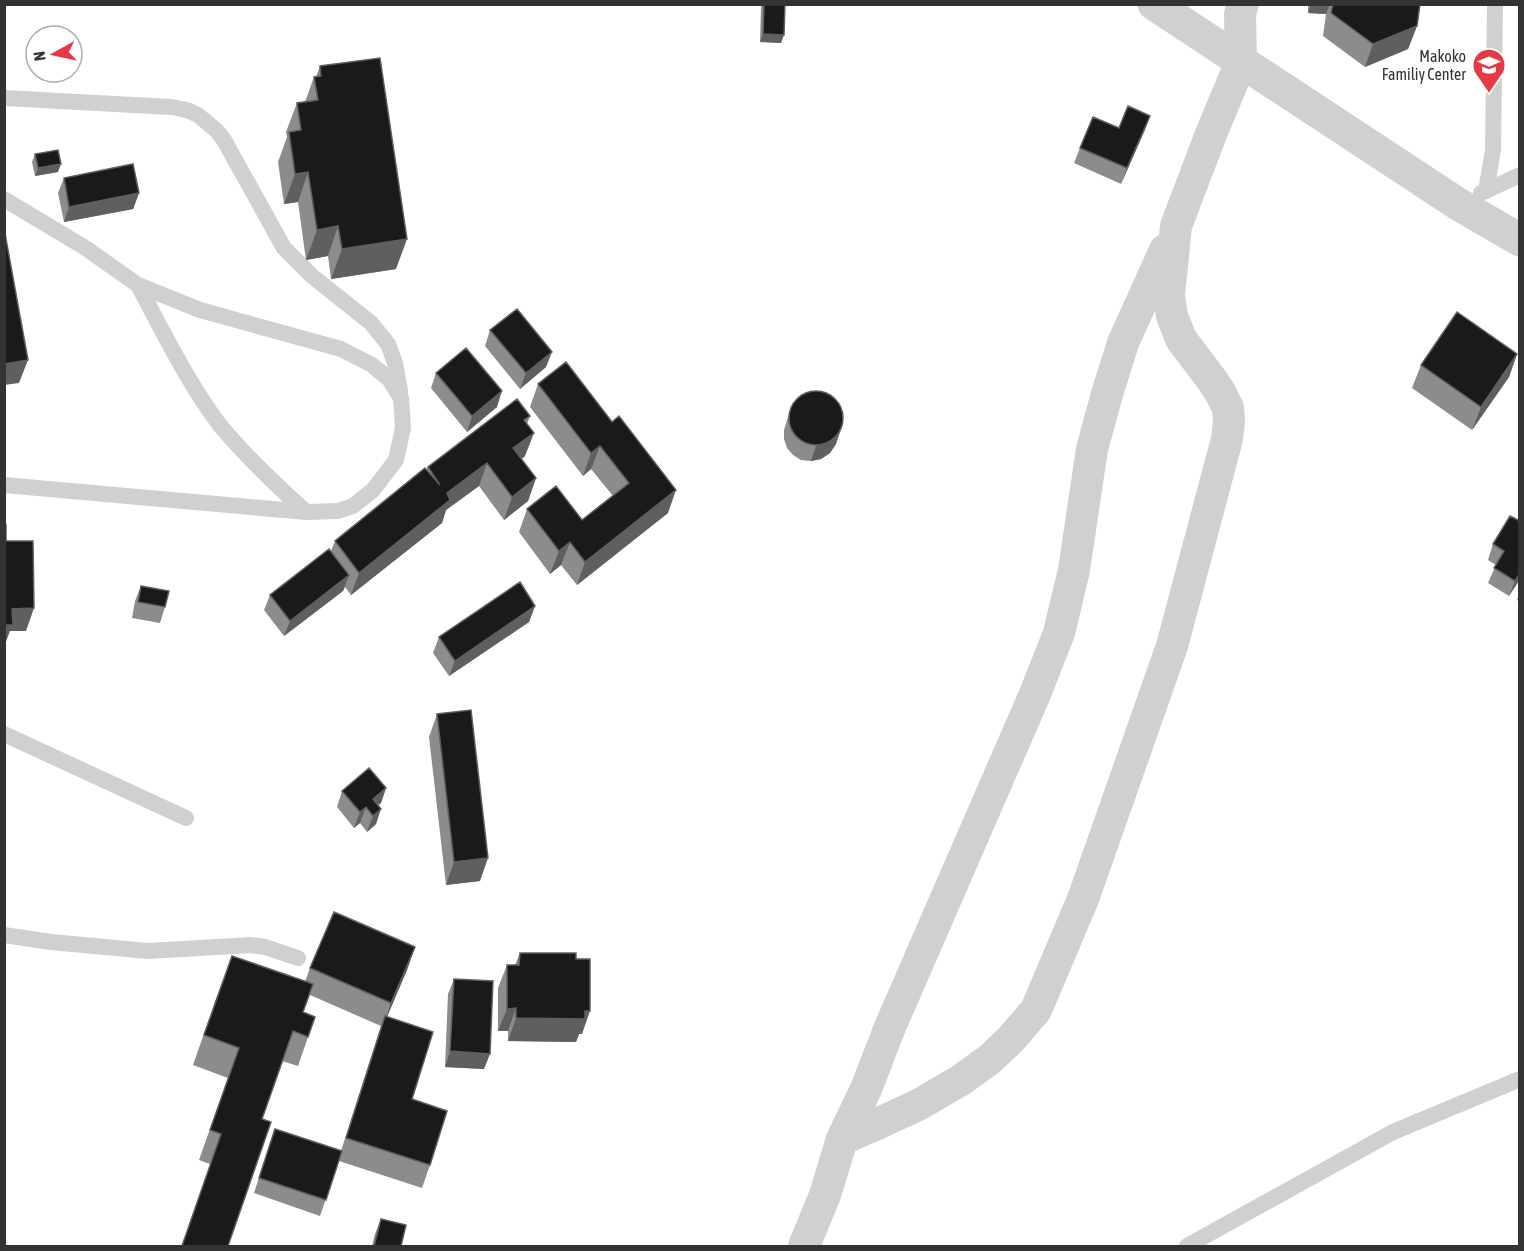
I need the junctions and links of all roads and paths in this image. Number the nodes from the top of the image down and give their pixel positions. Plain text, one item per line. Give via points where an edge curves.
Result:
1 (1154, 4) edge
2 (1495, 4) edge
3 (1240, 8) edge
4 (1241, 62) junction
5 (4, 98) edge
6 (1520, 175) edge
7 (1472, 197) junction
8 (4, 199) edge
9 (1176, 226) junction
10 (1520, 240) edge
11 (138, 285) junction
12 (401, 398) junction
13 (4, 485) edge
14 (306, 512) junction
15 (4, 734) edge
16 (186, 818) dead end
17 (4, 935) edge
18 (298, 958) dead end
19 (1520, 1079) edge
20 (842, 1139) junction
21 (804, 1246) edge
22 (1187, 1246) edge

1 - 4 street
2 - 7 lane via 1493,150
3 - 4 street
4 - 7 street
4 - 9 street
5 - 12 lane via 171,107 187,110 208,123 224,140 285,249 371,323 388,344
6 - 7 lane
7 - 10 street
8 - 11 lane
9 - 20 street via 1123,343 1107,394 1092,449 1074,570 1059,633
9 - 20 street via 1169,296 1172,316 1181,339 1228,408 1227,439 1172,646 1083,899 1036,1010 1011,1039 962,1080 920,1104
11 - 12 lane via 200,310 341,349 372,365 389,379
11 - 14 lane via 219,423 243,453
12 - 14 lane via 403,428 396,460 373,490 353,506 338,511
13 - 14 lane
15 - 16 lane
17 - 18 lane via 148,951 251,945
19 - 22 lane via 1393,1132
20 - 21 street

